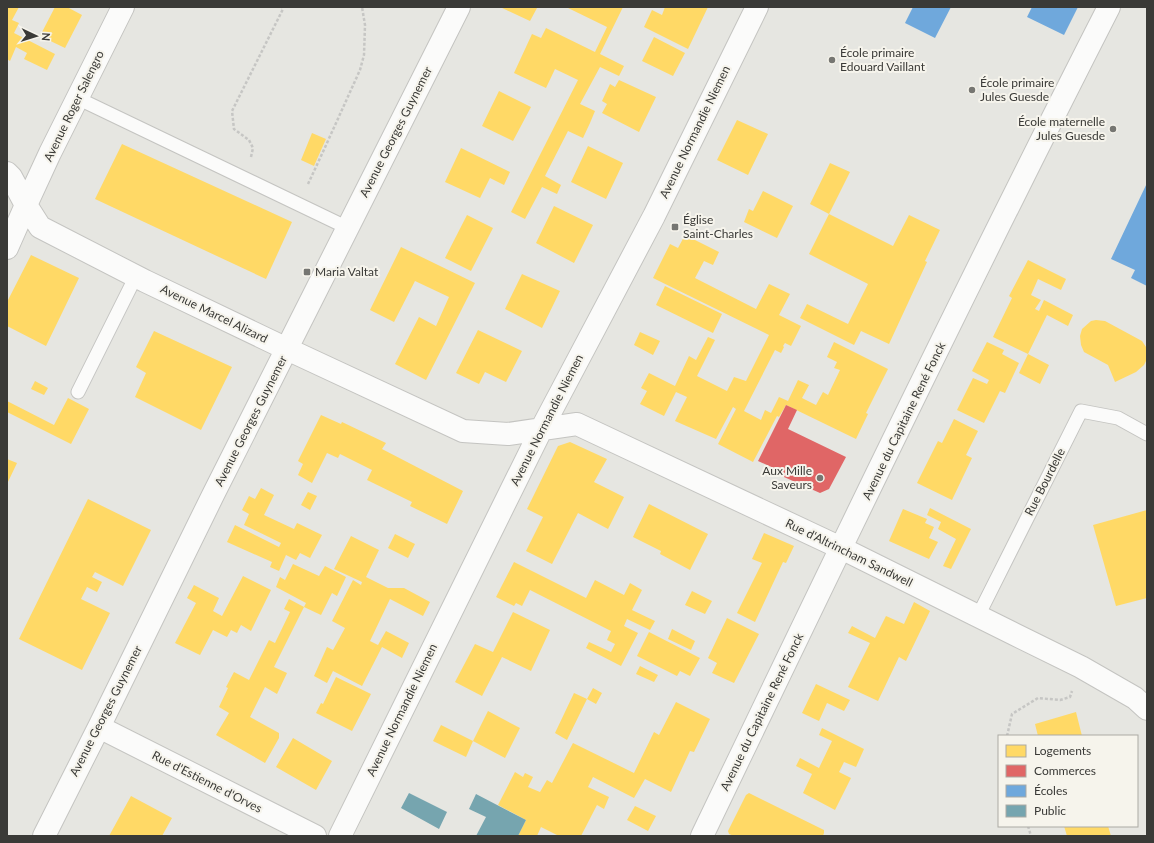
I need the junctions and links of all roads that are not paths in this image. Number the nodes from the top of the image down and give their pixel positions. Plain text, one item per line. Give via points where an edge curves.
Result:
1 (123, 7) edge
2 (459, 7) edge
3 (757, 7) edge
4 (1109, 7) edge
5 (78, 98) junction
6 (7, 172) edge
7 (26, 204) junction
8 (348, 228) junction
9 (7, 248) edge
10 (136, 276) junction
11 (287, 349) junction
12 (78, 392) dead end
13 (542, 428) junction
14 (1147, 434) edge
15 (841, 548) junction
16 (978, 616) junction
17 (1147, 709) edge
18 (99, 727) junction
19 (44, 836) edge
20 (315, 836) edge
21 (340, 836) edge
22 (702, 836) edge

1 - 5 street, Avenue Roger Salengro
2 - 8 street, Avenue Georges Guynemer
3 - 13 street, Avenue Normandie Niemen via 654,216
4 - 15 street, Avenue du Capitaine René Fonck
5 - 7 street, Avenue Roger Salengro
5 - 8 lane
6 - 7 street, Avenue Marcel Alizard
7 - 9 street, Avenue Roger Salengro
7 - 10 street, Avenue Marcel Alizard via 40,227
8 - 11 street, Avenue Georges Guynemer
10 - 11 street, Avenue Marcel Alizard
10 - 12 lane
11 - 13 street, Avenue Marcel Alizard via 463,431 508,434
11 - 18 street, Avenue Georges Guynemer
13 - 15 street, Rue d'Altrincham Sandwell via 576,424
13 - 21 street, Avenue Normandie Niemen
14 - 16 lane, Rue Bourdelle via 1118,418 1081,411
15 - 16 street, Rue d'Altrincham Sandwell
15 - 22 street, Avenue du Capitaine René Fonck
16 - 17 street, Rue d'Altrincham Sandwell via 1081,666 1135,698
18 - 19 street, Avenue Georges Guynemer
18 - 20 street, Rue d'Estienne d'Orves

